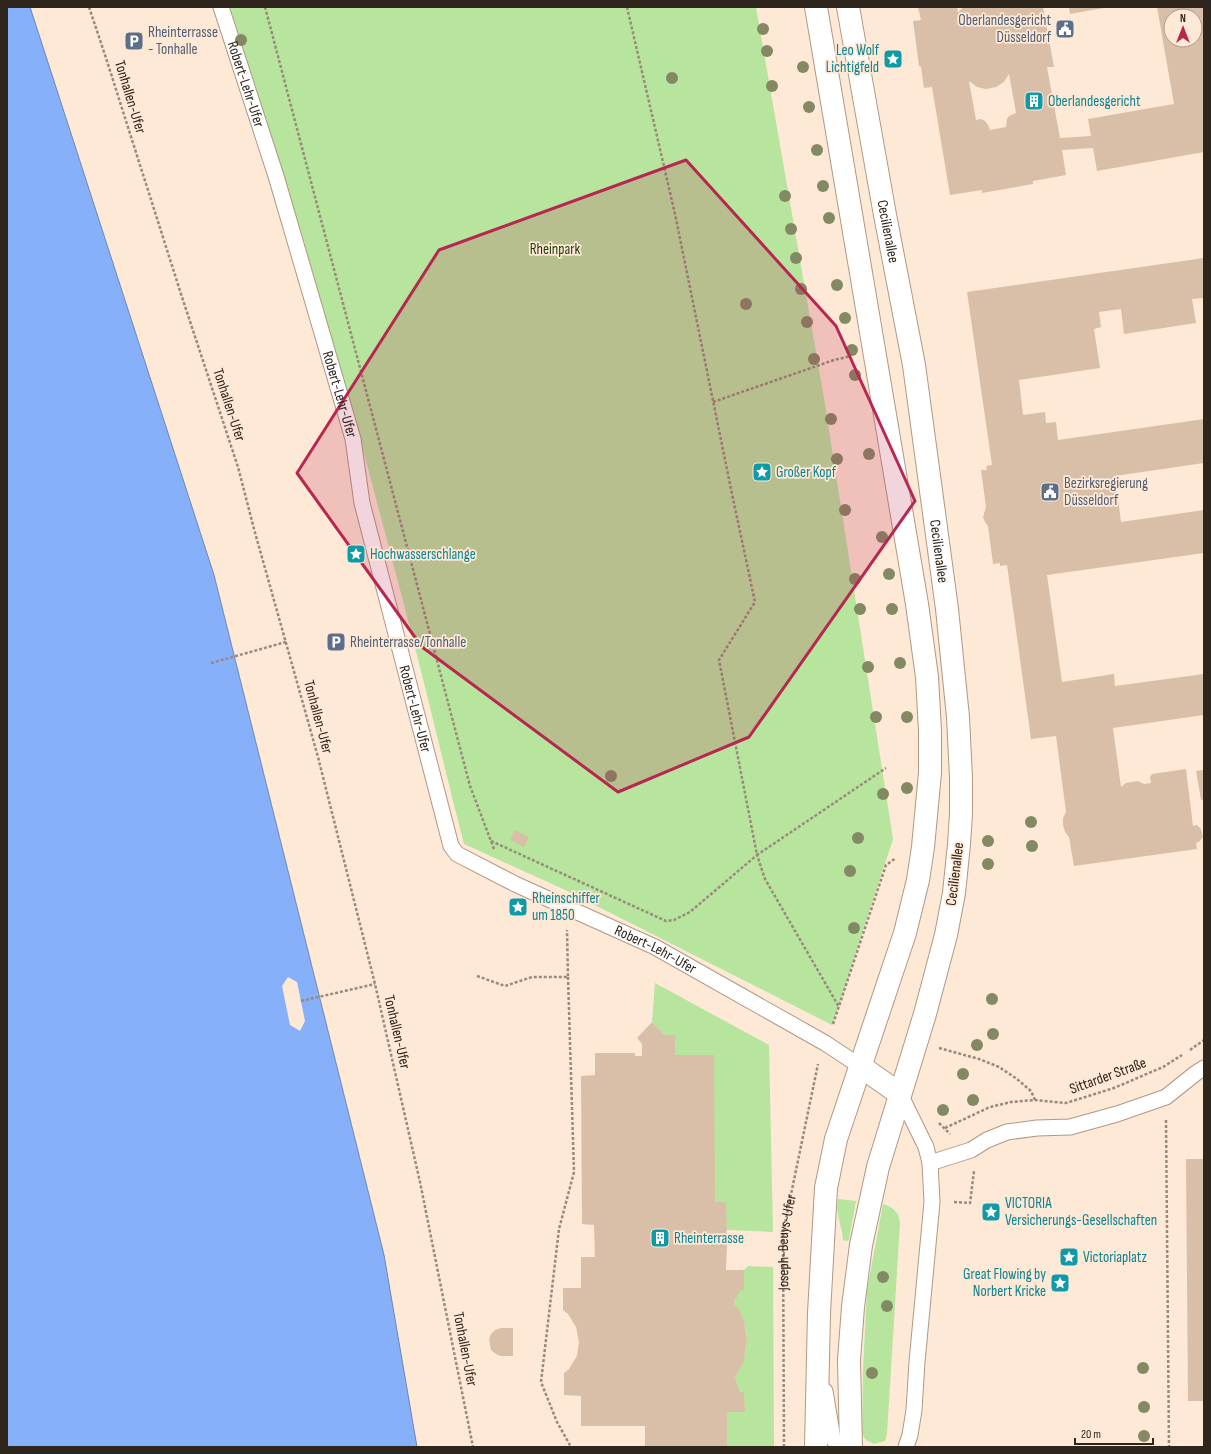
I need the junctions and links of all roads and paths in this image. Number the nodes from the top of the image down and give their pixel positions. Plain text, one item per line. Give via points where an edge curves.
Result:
1 (89, 7) edge
2 (221, 7) edge
3 (265, 7) edge
4 (627, 7) edge
5 (816, 7) edge
6 (848, 7) edge
7 (857, 355) dead end
8 (713, 402) junction
9 (286, 642) junction
10 (211, 663) dead end
11 (886, 768) dead end
12 (757, 855) junction
13 (896, 858) dead end
14 (562, 904) junction
15 (477, 976) dead end
16 (568, 977) junction
17 (375, 984) junction
18 (301, 1001) dead end
19 (1204, 1040) edge
20 (825, 1043) junction
21 (934, 1047) dead end
22 (1189, 1050) dead end
23 (1183, 1054) dead end
24 (860, 1066) junction
25 (1204, 1068) edge
26 (900, 1094) junction
27 (1166, 1097) junction
28 (1035, 1100) junction
29 (934, 1117) dead end
30 (945, 1128) junction
31 (966, 1152) junction
32 (930, 1163) junction
33 (954, 1202) dead end
34 (819, 1358) junction
35 (473, 1447) edge
36 (571, 1447) edge
37 (784, 1447) edge
38 (816, 1447) edge
39 (839, 1447) edge
40 (850, 1447) edge
41 (906, 1447) edge
42 (1169, 1447) edge

1 - 9 path, Tonhallen-Ufer via 238,467
2 - 14 lane, Robert-Lehr-Ufer via 276,176 353,438 362,504 451,846 457,854 515,884
3 - 12 path via 470,786 491,840 666,921 690,912
4 - 8 path via 675,214
5 - 24 main road, Cecilienallee via 917,604 927,678 930,731 927,814 918,880 905,932
6 - 26 main road, Cecilienallee via 914,365 947,609 958,717 961,778 959,844 946,935
7 - 8 path via 834,360
8 - 12 path via 755,602 719,660
9 - 10 path
9 - 17 path, Tonhallen-Ufer via 318,757
11 - 12 path
12 - 13 path via 765,879 839,1008 886,865
14 - 16 path via 568,927
14 - 20 lane, Robert-Lehr-Ufer via 654,946
15 - 16 path via 505,986 532,978
16 - 36 path via 574,1172 559,1229 541,1382 556,1422
17 - 18 path
17 - 35 path, Tonhallen-Ufer via 420,1182
19 - 22 path
20 - 24 lane, Robert-Lehr-Ufer
20 - 37 path, Joseph-Beuys-Ufer via 818,1059 783,1232
21 - 28 path via 999,1067 1031,1091
23 - 28 path, Sittarder Straße via 1163,1067 1114,1088 1066,1103
24 - 26 main road, Robert-Lehr-Ufer
24 - 34 main road via 836,1139 826,1188
25 - 27 lane
26 - 32 lane via 926,1147
26 - 40 main road via 878,1167 857,1268 849,1360
27 - 31 lane via 1070,1127 1006,1132
27 - 42 path
28 - 30 path, Sittarder Straße via 990,1107
29 - 30 path
30 - 31 path
31 - 32 lane
31 - 33 path via 974,1168 970,1203
32 - 41 lane via 932,1202 914,1410
34 - 38 main road
34 - 39 lane via 833,1439

